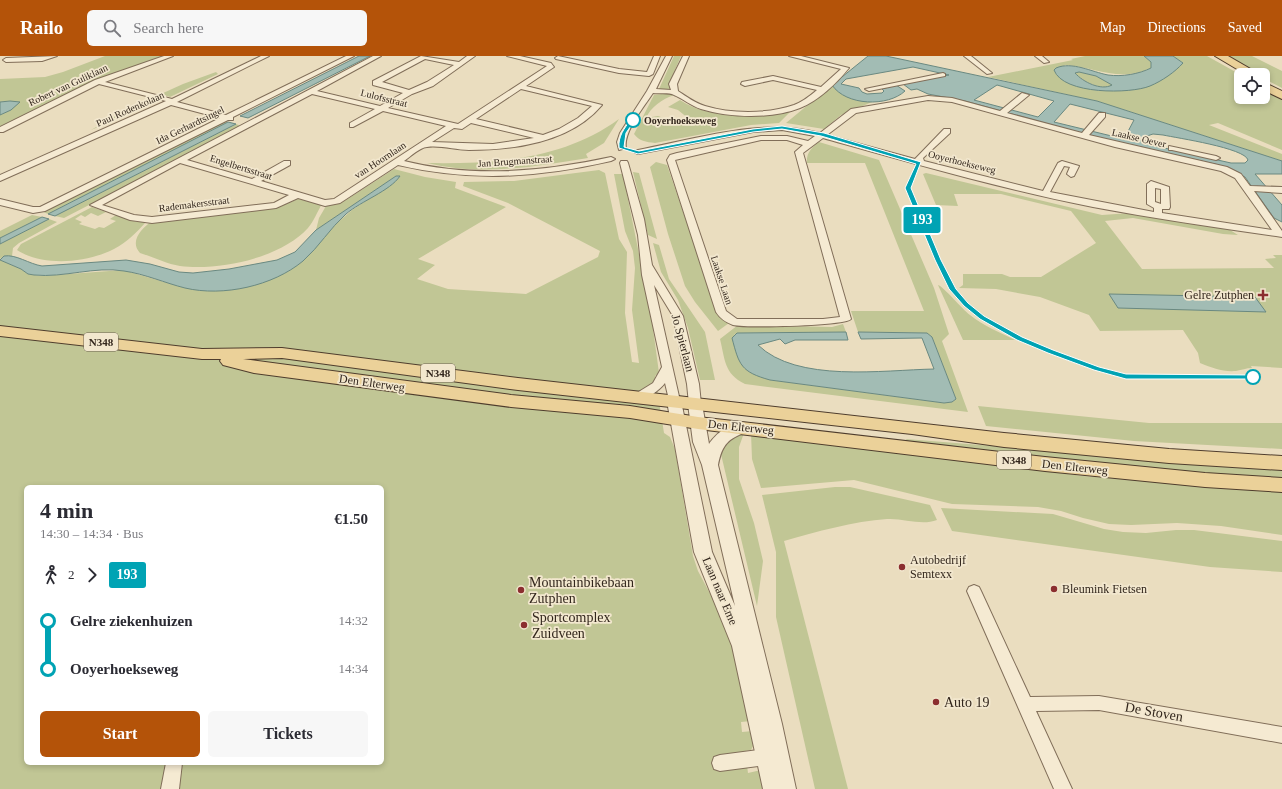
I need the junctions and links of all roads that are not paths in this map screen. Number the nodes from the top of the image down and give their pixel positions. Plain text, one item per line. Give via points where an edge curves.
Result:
1 (54, 56) edge
2 (170, 56) edge
3 (266, 56) edge
4 (338, 56) edge
5 (378, 56) edge
6 (472, 56) edge
7 (510, 56) edge
8 (657, 56) edge
9 (669, 56) edge
10 (686, 56) edge
11 (792, 56) edge
12 (967, 56) edge
13 (1038, 56) edge
14 (1209, 56) edge
15 (1220, 56) edge
16 (349, 57) edge
17 (560, 57) edge
18 (3, 60) edge
19 (1046, 62) dead end
20 (459, 64) junction
21 (549, 64) junction
22 (0, 65) edge
23 (1242, 68) edge
24 (1234, 70) edge
25 (988, 73) dead end
26 (943, 75) dead end
27 (98, 82) junction
28 (1270, 83) edge
29 (745, 84) dead end
30 (898, 84) junction
31 (520, 87) junction
32 (821, 89) junction
33 (869, 89) dead end
34 (1270, 90) edge
35 (1282, 90) edge
36 (310, 91) junction
37 (651, 91) junction
38 (409, 92) junction
39 (675, 92) junction
40 (1025, 95) dead end
41 (1282, 96) edge
42 (920, 98) junction
43 (171, 102) junction
44 (382, 108) junction
45 (1001, 114) junction
46 (1102, 115) dead end
47 (229, 118) junction
48 (470, 120) junction
49 (247, 122) junction
50 (353, 125) dead end
51 (453, 125) junction
52 (0, 130) edge
53 (947, 131) dead end
54 (822, 134) junction
55 (1083, 136) junction
56 (542, 137) junction
57 (424, 144) junction
58 (809, 144) junction
59 (622, 148) junction
60 (1172, 148) dead end
61 (638, 152) junction
62 (1192, 157) junction
63 (1216, 158) dead end
64 (610, 159) junction
65 (179, 160) junction
66 (397, 162) junction
67 (624, 162) junction
68 (287, 163) dead end
69 (920, 163) junction
70 (1071, 174) dead end
71 (0, 178) edge
72 (253, 182) junction
73 (1247, 188) junction
74 (1282, 190) edge
75 (1045, 194) junction
76 (297, 195) junction
77 (0, 202) edge
78 (1158, 206) dead end
79 (1158, 216) junction
80 (1280, 233) edge
81 (648, 266) junction
82 (0, 331) edge
83 (202, 354) junction
84 (668, 367) junction
85 (638, 396) junction
86 (674, 401) junction
87 (695, 404) junction
88 (678, 420) junction
89 (698, 423) junction
90 (742, 428) junction
91 (1282, 463) edge
92 (710, 465) junction
93 (1282, 485) edge
94 (974, 591) dead end
95 (1025, 704) junction
96 (1282, 734) edge
97 (772, 756) junction
98 (720, 763) dead end
99 (174, 765) edge
100 (170, 789) edge
101 (774, 789) edge
102 (785, 789) edge
103 (1064, 789) edge

1 - 18 street via 42,59
2 - 27 street, Robert van Guliklaan
3 - 43 street, Paul Rodenkolaan
4 - 16 street
5 - 36 street
6 - 20 street
7 - 21 street
8 - 17 street, van Hoornlaan via 649,74 619,71
9 - 37 street
10 - 39 street via 673,84
11 - 32 street via 846,68
12 - 25 street
13 - 19 street
14 - 24 main road
15 - 23 main road
16 - 47 street, Ida Gerhardtsingel
17 - 21 street, van Hoornlaan
18 - 22 street
20 - 38 street via 430,84
20 - 38 street via 428,57 421,58 376,83
21 - 31 street, van Hoornlaan via 551,67
26 - 30 street
27 - 43 street
27 - 52 street, Robert van Guliklaan
28 - 35 main road
29 - 32 street via 773,78
30 - 33 street
30 - 42 street, Laakse Oever
31 - 48 street, van Hoornlaan
31 - 56 street via 598,105 579,122 563,131
32 - 39 street via 802,104 781,110 751,113 703,108
34 - 41 main road
36 - 44 street, Lulofsstraat
36 - 49 street
37 - 39 street
37 - 59 street via 624,133
38 - 44 street
40 - 45 street
42 - 45 street, Laakse Oever via 952,100
42 - 54 street, Laakse Oever via 854,111
43 - 47 street
43 - 71 street, Paul Rodenkolaan
44 - 50 street
44 - 51 street, Lulofsstraat
45 - 55 street, Laakse Oever
46 - 55 street, Laakse Oever
47 - 49 street
47 - 77 street, Ida Gerhardtsingel via 36,210
48 - 51 street, van Hoornlaan via 459,127
48 - 56 street, van Hoornlaan
49 - 65 street
51 - 57 street, van Hoornlaan
53 - 69 street via 919,158
54 - 58 street, Laakse Laan
54 - 61 street, Ooyerhoekseweg via 774,128
54 - 69 street, Ooyerhoekseweg
55 - 62 street, Laakse Oever
56 - 57 street via 505,146 474,148
57 - 66 street, van Hoornlaan
58 - 58 street, Laakse Laan via 800,152 802,166 846,320 734,322 721,312 670,160 673,156 761,138 784,137
59 - 61 street
59 - 64 street via 609,154
60 - 62 street, Laakse Oever
61 - 67 street via 640,155 635,160
62 - 63 street, Laakse Oever
62 - 73 street, Laakse Oever via 1232,173
64 - 66 street, Jan Brugmanstraat via 575,167 496,175 459,174
64 - 67 street
65 - 72 street, Engelbertsstraat
65 - 76 street, Rademakersstraat via 94,205 133,218 152,220 276,205
66 - 76 street, van Hoornlaan via 337,201 325,203
67 - 81 street, Jo Spierlaan
68 - 72 street
69 - 75 street, Ooyerhoekseweg
70 - 75 street via 1075,166 1062,164
72 - 76 street, Engelbertsstraat
73 - 74 street
73 - 80 street, Laakse Oever
75 - 79 street, Ooyerhoekseweg
78 - 79 street
79 - 80 street, Ooyerhoekseweg
81 - 84 street, Jo Spierlaan via 647,275
81 - 87 street, Jo Spierlaan via 678,316
82 - 83 main road, Den Elterweg / N348
83 - 85 main road, Den Elterweg / N348 via 282,354 518,384
83 - 88 main road, Den Elterweg / N348 via 254,367
84 - 85 street, Jo Spierlaan via 663,380 655,388
84 - 86 street, Jo Spierlaan
85 - 86 main road, Den Elterweg / N348
86 - 87 main road, Den Elterweg / N348
86 - 88 street, Laan naar Eme
87 - 89 street, Laan naar Eme
87 - 91 main road, Den Elterweg / N348 via 1083,449
88 - 89 main road, Den Elterweg / N348
88 - 97 street, Laan naar Eme via 703,552 742,646
89 - 90 main road, Den Elterweg / N348
89 - 92 street, Laan naar Eme via 701,442
90 - 92 street, Laan naar Eme via 721,438 714,445
90 - 93 main road, Den Elterweg / N348 via 1045,464
92 - 97 street, Laan naar Eme via 770,716
94 - 95 street
95 - 96 street, De Stoven via 1099,703
95 - 103 street
97 - 98 street
97 - 101 street, Laan naar Eme
97 - 102 street, Laan naar Eme
99 - 100 street

